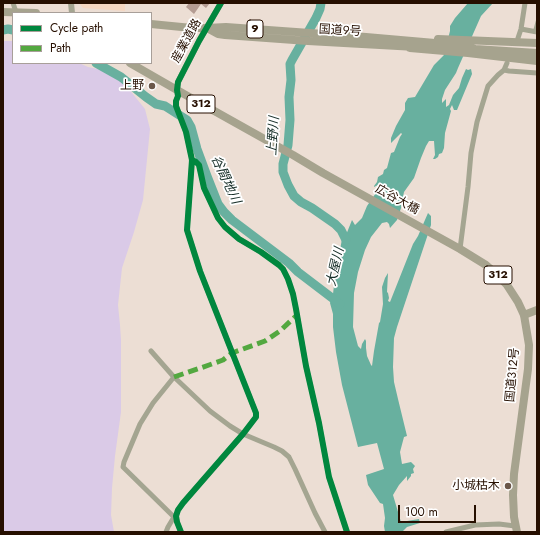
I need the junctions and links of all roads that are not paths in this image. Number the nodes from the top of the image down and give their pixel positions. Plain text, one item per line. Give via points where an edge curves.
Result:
1 (12, 3) edge
2 (221, 3) edge
3 (525, 3) edge
4 (3, 12) edge
5 (16, 12) joint
6 (537, 21) edge
7 (152, 24) edge
8 (206, 28) junction
9 (521, 29) junction
10 (535, 32) edge
11 (518, 38) dead end
12 (397, 43) junction
13 (537, 43) edge
14 (414, 44) junction
15 (537, 53) edge
16 (499, 54) junction
17 (537, 61) edge
18 (507, 63) dead end
19 (132, 64) edge
20 (504, 70) junction
21 (537, 73) edge
22 (177, 90) junction
23 (192, 160) junction
24 (459, 249) junction
25 (537, 310) edge
26 (524, 315) junction
27 (151, 351) dead end
28 (174, 377) junction
29 (244, 434) junction
30 (175, 516) junction
31 (516, 529) edge
32 (166, 532) edge
33 (181, 532) edge
34 (325, 532) edge
35 (347, 532) edge
36 (446, 532) edge

1 - 5 street
2 - 8 street, 産業道路
3 - 9 street
4 - 5 highway
6 - 10 lane
7 - 8 highway, 国道9号 / 9
8 - 12 highway, 国道9号 / 9 via 303,32
8 - 12 highway, 国道9号 / 9 via 225,35 308,41
8 - 22 street, 産業道路 via 178,82
9 - 10 street
9 - 11 street
12 - 14 highway
12 - 14 highway
13 - 14 highway via 454,39
14 - 16 highway via 468,53
14 - 16 highway via 457,50 474,49
15 - 16 highway
16 - 17 highway
18 - 20 street
19 - 22 highway, 312
20 - 21 street
20 - 24 street via 488,86 477,122 470,153
22 - 23 street via 176,106 186,132
22 - 24 highway, 広谷大橋 / 312
23 - 29 street via 187,230 202,278 256,413
23 - 35 street via 199,165 204,188 225,227 279,265 288,279 329,477
24 - 26 highway, 国道312号 / 312 via 486,265 502,279
25 - 26 main road
26 - 31 highway, 国道312号 / 312 via 529,345 514,474
27 - 28 street
28 - 29 street via 210,411
28 - 30 street via 140,424 123,467
29 - 30 street via 183,503
29 - 34 street via 282,451 289,457
30 - 32 street
30 - 33 street
31 - 36 street via 499,524 475,525

